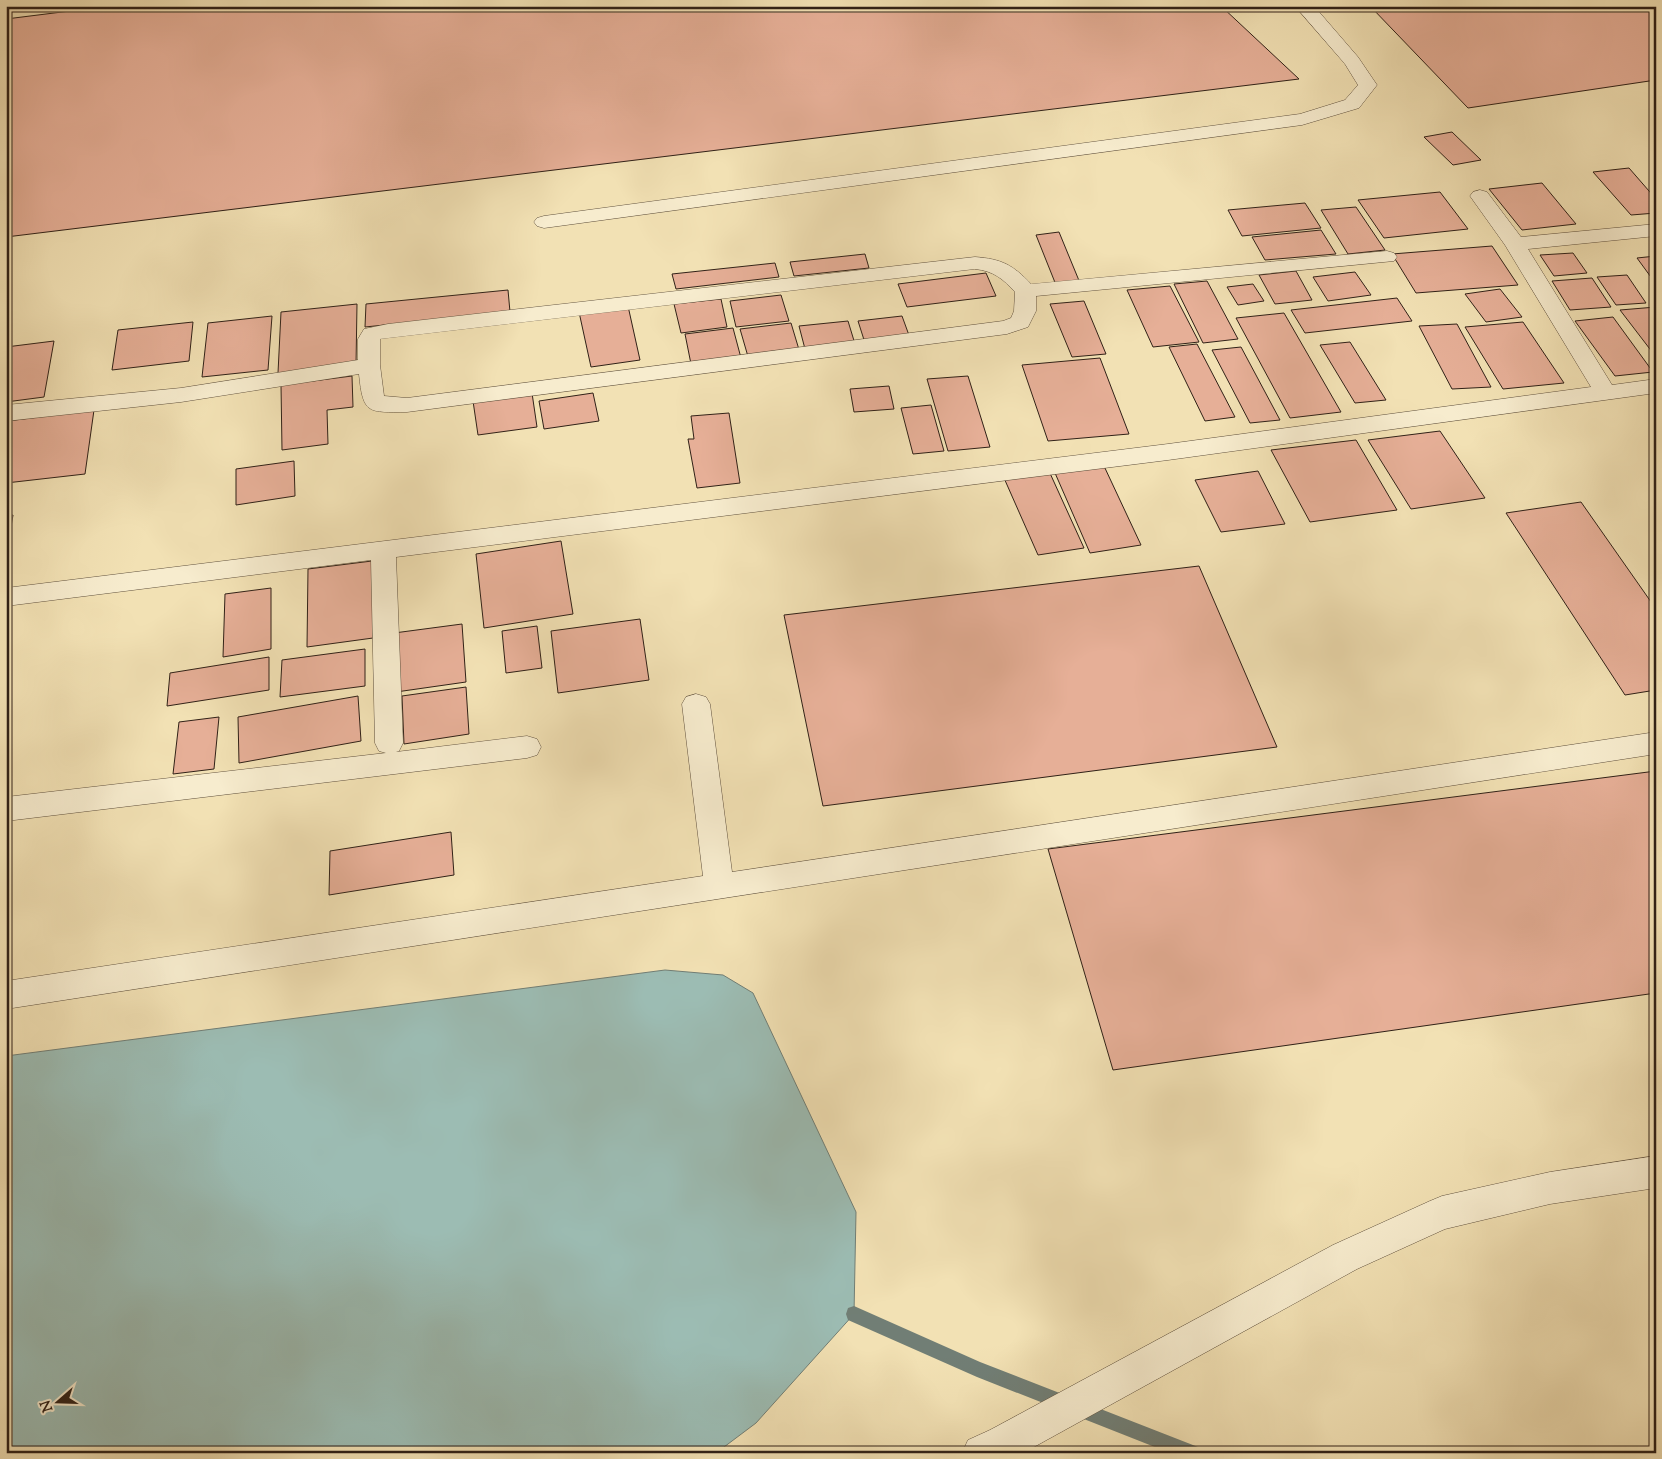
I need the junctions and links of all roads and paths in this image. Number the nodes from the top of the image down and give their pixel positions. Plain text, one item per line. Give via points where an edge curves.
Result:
1 (1304, 6) edge
2 (1480, 196) dead end
3 (544, 222) dead end
4 (1656, 230) edge
5 (1515, 244) junction
6 (1387, 257) dead end
7 (1026, 291) junction
8 (369, 365) junction
9 (1656, 386) edge
10 (1605, 391) junction
11 (6, 413) edge
12 (383, 549) junction
13 (6, 597) edge
14 (696, 704) dead end
15 (389, 743) dead end
16 (1656, 743) edge
17 (527, 747) dead end
18 (6, 810) edge
19 (719, 886) junction
20 (6, 995) edge
21 (1656, 1172) edge
22 (981, 1453) edge

1 - 3 street via 1352,61 1368,85 1352,104 1302,119
2 - 5 street
4 - 5 street
5 - 10 street
6 - 7 street
7 - 8 street via 1008,272 994,264 975,263 388,331 372,334
7 - 8 street via 1025,311 1020,322 1007,327 407,406 381,405 373,399
8 - 11 street via 181,395
9 - 10 street
10 - 12 street via 1168,452
12 - 13 street
12 - 15 street
14 - 19 street
16 - 19 street
17 - 18 street
19 - 20 street
21 - 22 street via 1550,1188 1442,1213 1345,1257

